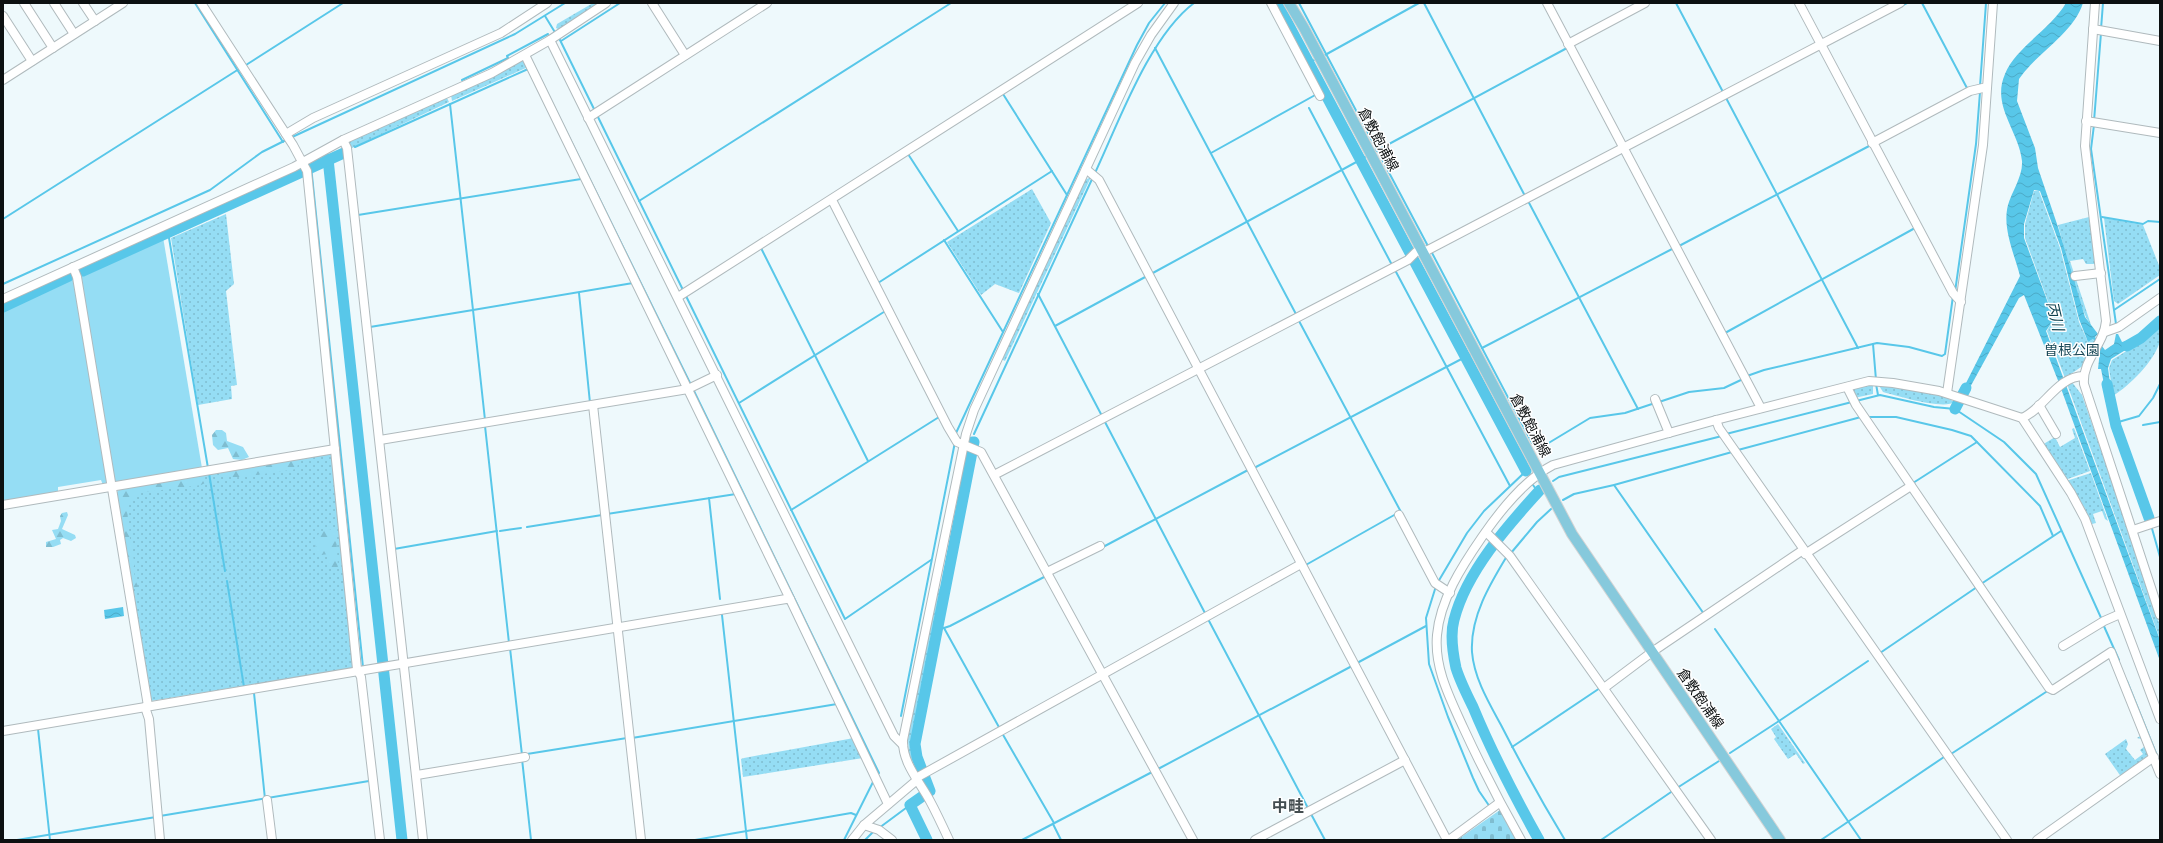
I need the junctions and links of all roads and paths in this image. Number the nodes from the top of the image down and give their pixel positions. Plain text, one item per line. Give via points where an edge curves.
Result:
1 (24, 3) edge
2 (54, 3) edge
3 (83, 3) edge
4 (123, 3) edge
5 (202, 3) edge
6 (547, 3) edge
7 (606, 3) edge
8 (652, 3) edge
9 (767, 3) edge
10 (1138, 3) edge
11 (1174, 3) edge
12 (1271, 3) edge
13 (1289, 3) edge
14 (1547, 3) edge
15 (1644, 3) edge
16 (1799, 3) edge
17 (1900, 3) edge
18 (1993, 3) edge
19 (2094, 3) edge
20 (3, 16) edge
21 (94, 21) junction
22 (2098, 30) junction
23 (74, 34) junction
24 (555, 36) junction
25 (2160, 42) edge
26 (1570, 45) junction
27 (1821, 45) junction
28 (53, 48) junction
29 (684, 54) junction
30 (525, 55) junction
31 (32, 61) junction
32 (3, 80) edge
33 (1977, 90) junction
34 (1319, 94) dead end
35 (593, 115) junction
36 (2092, 122) junction
37 (2160, 133) edge
38 (288, 137) junction
39 (343, 140) junction
40 (1874, 142) junction
41 (1625, 149) junction
42 (304, 166) junction
43 (1091, 173) junction
44 (833, 201) junction
45 (1421, 252) junction
46 (73, 267) junction
47 (2101, 273) junction
48 (2075, 276) dead end
49 (682, 294) junction
50 (1956, 297) junction
51 (2160, 298) edge
52 (3, 299) edge
53 (2103, 335) junction
54 (1198, 370) junction
55 (717, 375) junction
56 (2084, 376) junction
57 (1847, 386) junction
58 (689, 387) junction
59 (1947, 393) junction
60 (1656, 402) dead end
61 (593, 405) junction
62 (2039, 405) junction
63 (1761, 408) junction
64 (2022, 418) junction
65 (1716, 420) junction
66 (1669, 433) junction
67 (2056, 434) dead end
68 (380, 440) junction
69 (964, 444) junction
70 (335, 449) junction
71 (1540, 473) junction
72 (994, 474) junction
73 (1911, 486) junction
74 (112, 487) junction
75 (3, 505) edge
76 (1399, 515) dead end
77 (2153, 522) edge
78 (2133, 530) junction
79 (1486, 532) junction
80 (1100, 546) dead end
81 (1805, 552) junction
82 (1302, 564) junction
83 (1049, 571) junction
84 (1450, 593) junction
85 (789, 597) junction
86 (2120, 614) junction
87 (2160, 615) edge
88 (618, 627) junction
89 (2064, 646) dead end
90 (1652, 652) junction
91 (404, 661) junction
92 (359, 672) junction
93 (1105, 674) junction
94 (1603, 687) junction
95 (146, 706) junction
96 (2160, 719) edge
97 (3, 731) edge
98 (902, 745) junction
99 (523, 757) dead end
100 (2154, 758) junction
101 (1405, 760) junction
102 (2160, 774) edge
103 (416, 775) junction
104 (919, 777) junction
105 (267, 800) dead end
106 (888, 804) junction
107 (1494, 807) junction
108 (864, 824) junction
109 (160, 840) edge
110 (272, 840) edge
111 (380, 840) edge
112 (423, 840) edge
113 (641, 840) edge
114 (852, 840) edge
115 (892, 840) edge
116 (950, 840) edge
117 (1193, 840) edge
118 (1255, 840) edge
119 (1449, 840) edge
120 (1521, 840) edge
121 (1711, 840) edge
122 (1780, 840) edge
123 (2007, 840) edge
124 (2037, 840) edge

1 - 28 street
2 - 23 street
3 - 21 street
4 - 21 street
5 - 38 street
6 - 38 street via 501,33 313,118
7 - 24 street
8 - 29 street
9 - 29 street
10 - 44 street
11 - 43 street via 1141,52
12 - 34 street
13 - 45 main road, 倉敷飽浦線
14 - 26 street
15 - 26 street
16 - 27 street
17 - 27 street
18 - 33 street
19 - 22 street
20 - 31 street
21 - 23 street
22 - 25 street
22 - 36 street
23 - 28 street
24 - 30 street
24 - 35 street
26 - 41 street
27 - 40 street
27 - 41 street
28 - 31 street
29 - 35 street
30 - 39 street via 492,73
30 - 58 street
31 - 32 street
33 - 40 street
33 - 50 street via 1983,145
35 - 49 street
36 - 37 street
36 - 47 street via 2086,158
38 - 42 street
39 - 42 street
39 - 68 street via 348,148
40 - 50 street
41 - 45 street
41 - 63 street
42 - 46 street
42 - 70 street
43 - 54 street
43 - 69 street via 974,410
44 - 49 street
44 - 69 street via 888,308
45 - 54 street
45 - 71 main road, 倉敷飽浦線
46 - 52 street
46 - 74 street via 77,277
47 - 48 street
47 - 53 street via 2106,316
49 - 55 street
50 - 59 street
51 - 53 street via 2119,327
53 - 56 street via 2087,363
54 - 72 street
54 - 82 street
55 - 58 street
55 - 98 street via 894,736
56 - 62 street via 2068,380
56 - 78 street via 2088,399
57 - 59 street via 1876,381
57 - 63 street
57 - 73 street via 1854,402
58 - 61 street
58 - 85 street
59 - 64 street
60 - 66 street
61 - 68 street
61 - 88 street
62 - 64 street
62 - 67 street
63 - 65 street
64 - 86 street via 2082,512
65 - 66 street
65 - 81 street via 1736,454
66 - 71 street via 1554,465
68 - 91 street
69 - 72 street via 981,452
69 - 98 street
70 - 74 street
70 - 92 street
71 - 79 street via 1505,506
71 - 90 main road, 倉敷飽浦線 via 1584,553
72 - 83 street
73 - 81 street
73 - 100 street via 2050,689 2111,652
74 - 75 street
74 - 95 street
76 - 84 street via 1437,584
77 - 78 street
78 - 87 street
79 - 84 street via 1466,560
79 - 94 street via 1510,556
80 - 83 street
81 - 90 street
81 - 123 street
82 - 93 street
82 - 101 street
83 - 93 street
84 - 107 street via 1437,636 1440,670
85 - 88 street
85 - 106 street
86 - 89 street
86 - 96 street
88 - 91 street
88 - 113 street
90 - 94 street
90 - 122 main road, 倉敷飽浦線
91 - 92 street
91 - 103 street
92 - 95 street
92 - 111 street
93 - 104 street
93 - 117 street
94 - 121 street
95 - 97 street
95 - 109 street
98 - 104 street via 905,756
99 - 103 street
100 - 102 street
100 - 124 street
101 - 118 street
101 - 119 street
103 - 112 street
104 - 106 street
104 - 116 street
105 - 110 street
106 - 108 street
107 - 119 street
107 - 120 street
108 - 114 street
108 - 115 street

